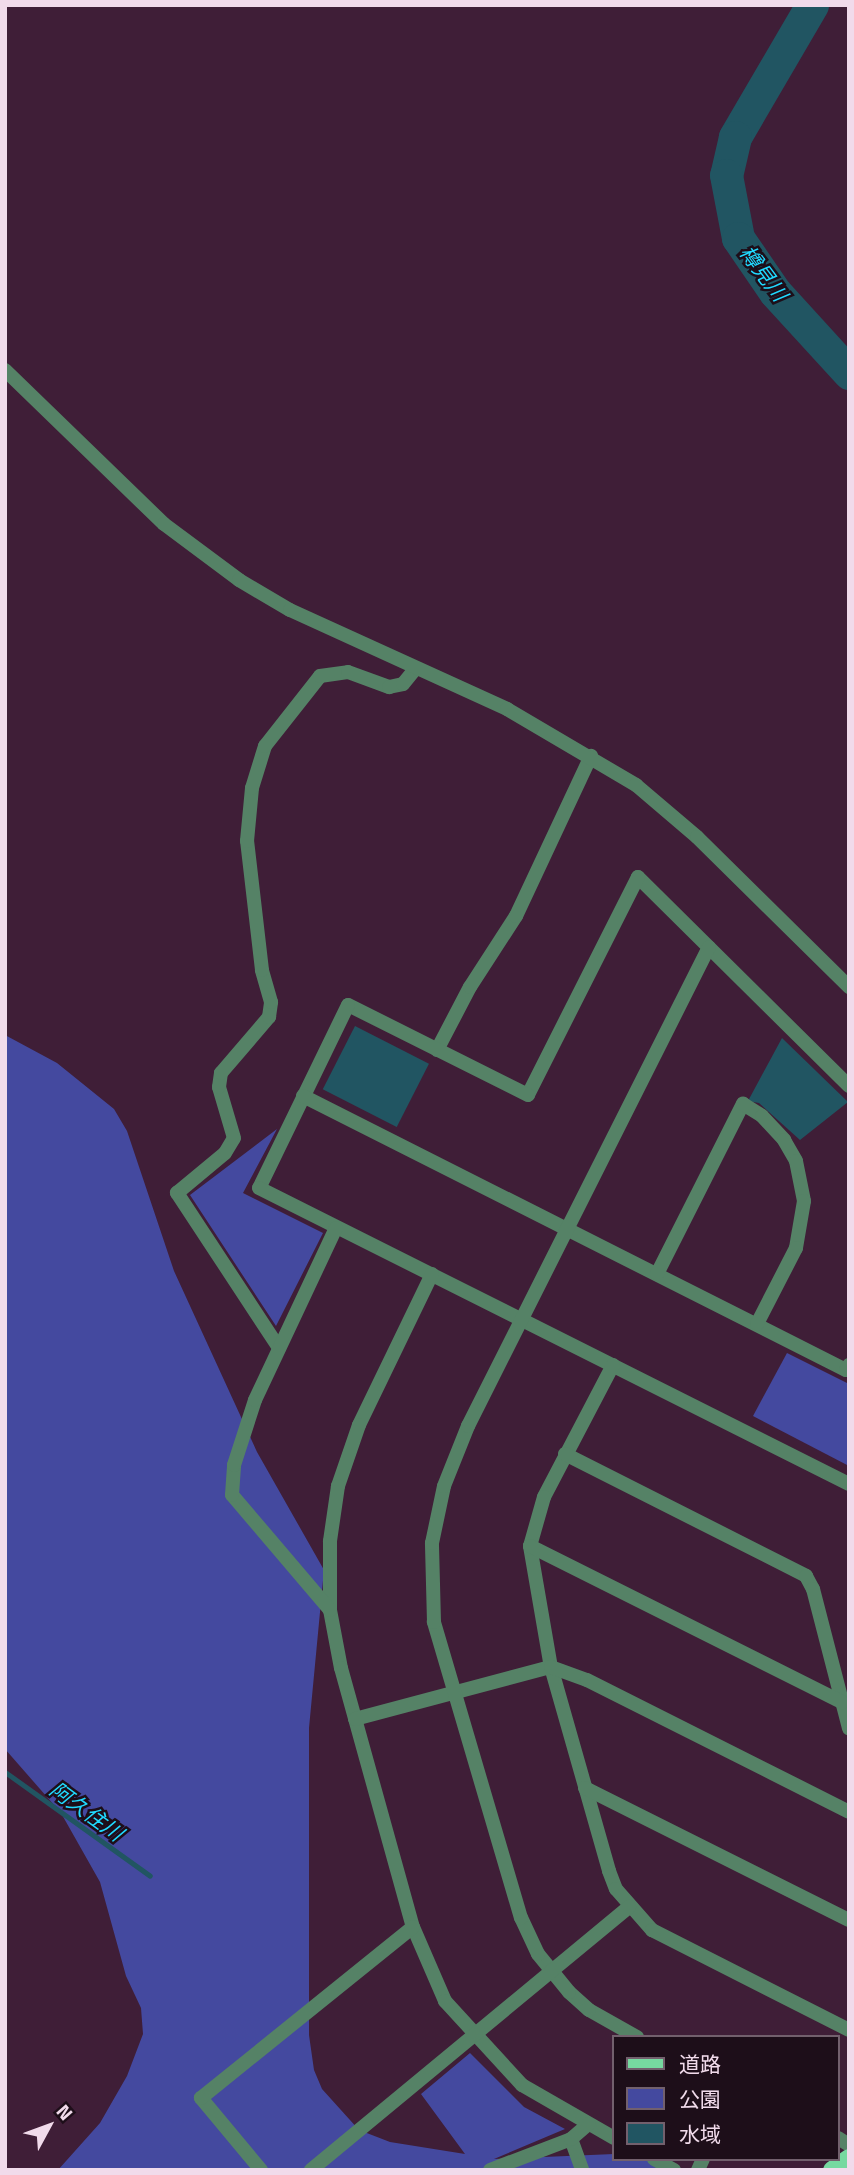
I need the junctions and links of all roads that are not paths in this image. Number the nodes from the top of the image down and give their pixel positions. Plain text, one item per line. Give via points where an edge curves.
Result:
1 (5, 370) edge
2 (415, 669) junction
3 (591, 756) junction
4 (709, 947) junction
5 (849, 987) edge
6 (437, 1050) junction
7 (849, 1086) edge
8 (303, 1096) junction
9 (336, 1228) junction
10 (567, 1229) junction
11 (432, 1274) junction
12 (657, 1274) junction
13 (522, 1320) junction
14 (757, 1324) junction
15 (279, 1348) junction
16 (849, 1364) edge
17 (613, 1365) junction
18 (565, 1454) junction
19 (849, 1483) edge
20 (530, 1546) junction
21 (330, 1610) junction
22 (551, 1667) junction
23 (455, 1691) junction
24 (842, 1702) junction
25 (355, 1719) junction
26 (849, 1728) edge
27 (585, 1788) junction
28 (849, 1812) edge
29 (629, 1906) junction
30 (849, 1920) edge
31 (413, 1927) junction
32 (550, 1971) junction
33 (849, 2030) edge
34 (474, 2035) junction
35 (633, 2035) edge
36 (588, 2124) junction
37 (612, 2137) edge
38 (571, 2139) junction
39 (849, 2158) edge
40 (658, 2161) edge
41 (261, 2170) edge
42 (311, 2170) edge
43 (490, 2170) edge
44 (582, 2170) edge
45 (674, 2170) edge
46 (832, 2170) edge

1 - 2 street via 199,552 290,610
2 - 3 street via 507,709
2 - 15 street via 403,684 389,687 348,672 320,676 265,746 252,789 247,841 262,970 271,1002 269,1017 221,1073 219,1087 234,1138 225,1153 177,1193
3 - 5 street via 670,814
3 - 6 street via 516,916
4 - 6 street via 638,877 528,1095
4 - 7 street
4 - 10 street
6 - 8 street via 348,1005
8 - 9 street via 259,1188
8 - 10 street
9 - 11 street
9 - 15 street
10 - 12 street
10 - 13 street
11 - 13 street
11 - 21 street via 359,1425 338,1486 330,1541
12 - 14 street
12 - 14 street via 743,1104 784,1140 796,1161 804,1201 796,1248
13 - 17 street
13 - 23 street via 468,1426 444,1486 432,1543 434,1622
14 - 16 street via 846,1370
15 - 21 street via 255,1400 234,1465 232,1495
17 - 18 street
17 - 19 street
18 - 20 street via 536,1515
18 - 24 street via 806,1576
20 - 22 street
20 - 24 street
21 - 25 street
22 - 23 street
22 - 27 street
22 - 28 street via 587,1680
23 - 25 street
23 - 32 street via 508,1884
24 - 26 street
25 - 31 street
27 - 29 street via 616,1889
27 - 30 street
29 - 32 street
29 - 33 street via 652,1930
31 - 34 street via 444,2001
31 - 41 street via 201,2098
32 - 34 street
32 - 35 street via 589,2010
34 - 36 street via 522,2085
34 - 42 street
36 - 37 street
36 - 38 street
38 - 43 street
38 - 44 street
39 - 46 main road
40 - 45 street

